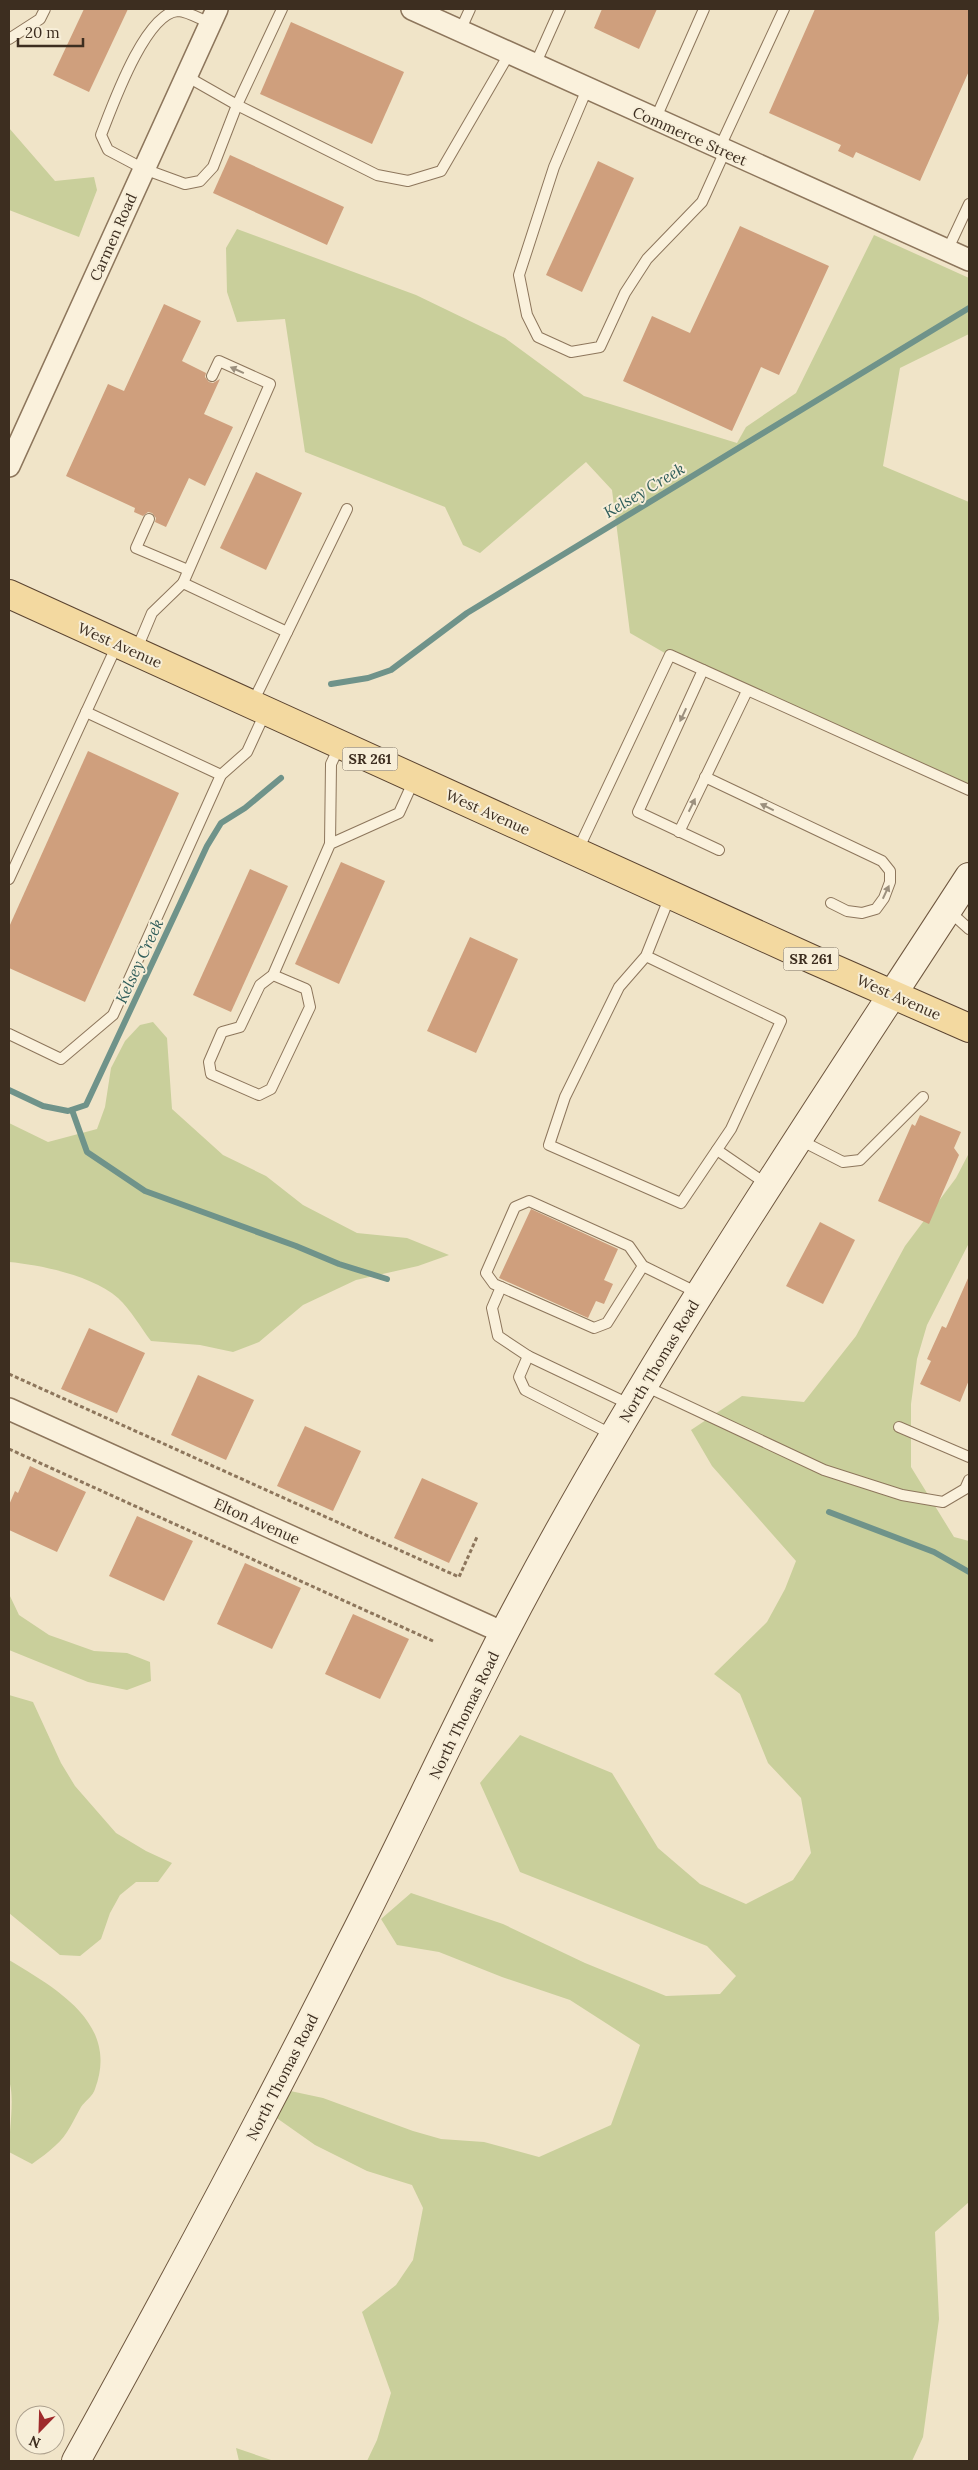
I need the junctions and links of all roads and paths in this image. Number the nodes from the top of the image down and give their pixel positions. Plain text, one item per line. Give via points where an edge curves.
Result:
1 (46, 9) edge
2 (282, 9) edge
3 (412, 9) edge
4 (470, 9) edge
5 (560, 9) edge
6 (704, 9) edge
7 (784, 9) edge
8 (214, 16) edge
9 (460, 31) junction
10 (9, 39) edge
11 (509, 54) junction
12 (535, 65) junction
13 (186, 76) junction
14 (587, 90) junction
15 (237, 105) junction
16 (655, 120) junction
17 (722, 150) junction
18 (144, 169) junction
19 (969, 204) edge
20 (947, 251) junction
21 (969, 260) edge
22 (212, 376) dead end
23 (9, 466) edge
24 (346, 509) dead end
25 (149, 519) dead end
26 (188, 570) junction
27 (183, 583) junction
28 (9, 594) edge
29 (287, 632) junction
30 (126, 648) junction
31 (704, 670) junction
32 (747, 691) junction
33 (259, 708) junction
34 (86, 712) junction
35 (340, 745) junction
36 (221, 775) junction
37 (705, 777) junction
38 (414, 779) junction
39 (969, 790) edge
40 (679, 832) junction
41 (330, 844) junction
42 (719, 850) dead end
43 (577, 852) junction
44 (969, 878) edge
45 (9, 879) edge
46 (671, 895) junction
47 (831, 903) dead end
48 (948, 910) junction
49 (969, 929) edge
50 (646, 956) junction
51 (273, 975) junction
52 (892, 993) junction
53 (969, 1028) edge
54 (9, 1034) edge
55 (923, 1097) dead end
56 (800, 1139) junction
57 (717, 1150) junction
58 (769, 1186) junction
59 (643, 1266) junction
60 (501, 1287) junction
61 (699, 1294) junction
62 (528, 1356) junction
63 (9, 1374) edge
64 (638, 1396) junction
65 (9, 1409) edge
66 (899, 1427) dead end
67 (614, 1435) junction
68 (9, 1449) edge
69 (969, 1457) edge
70 (969, 1480) edge
71 (477, 1536) dead end
72 (504, 1633) junction
73 (433, 1641) dead end
74 (76, 2461) edge

1 - 10 lane via 40,18
2 - 15 lane
3 - 9 street, Commerce Street
4 - 9 lane
5 - 12 lane
6 - 16 lane
7 - 17 lane
8 - 13 street, Carmen Road
8 - 18 lane via 178,11 161,17 140,46 123,82 101,135 108,150
9 - 11 street, Commerce Street
11 - 12 street, Commerce Street
11 - 15 lane via 441,171 408,181 377,176
12 - 14 street, Commerce Street
13 - 15 lane
13 - 18 street, Carmen Road
14 - 16 street, Commerce Street
14 - 17 lane via 554,167 519,275 527,315 534,330 538,337 555,345 571,352 600,347 625,293 647,259 702,202
15 - 18 lane via 213,167 200,181 185,184
16 - 17 street, Commerce Street
17 - 20 street, Commerce Street
18 - 23 street, Carmen Road
19 - 20 lane
20 - 21 street, Commerce Street
26 -> 22 lane via 270,384 219,361
24 - 29 lane
25 - 26 lane via 136,548
26 - 27 lane
27 - 29 lane
27 - 30 lane via 152,613
28 - 30 main road, West Avenue / SR 261
29 - 33 lane
30 - 33 main road, West Avenue / SR 261
30 - 34 lane
31 - 32 lane
31 -> 40 lane via 638,812
31 - 43 lane via 670,655
32 - 37 lane
32 - 39 lane via 962,784
33 - 35 main road, West Avenue / SR 261
33 - 36 lane via 247,752
34 - 36 lane
34 - 45 lane
35 - 38 main road, West Avenue / SR 261
35 - 41 lane via 331,764
36 - 54 lane via 113,1015 61,1059
40 -> 37 lane
47 -> 37 lane via 847,911 862,913 876,909 890,882 890,871 882,861
38 - 41 lane via 399,813
38 - 43 main road, West Avenue / SR 261
40 - 42 lane
41 - 51 lane
43 - 46 main road, West Avenue / SR 261
44 - 48 street, North Thomas Road
46 - 50 lane
46 - 52 main road, West Avenue / SR 261
48 - 49 lane
48 - 52 street, North Thomas Road
50 - 57 lane via 781,1021 732,1129
50 - 57 lane via 619,987 565,1097 549,1145 681,1203
51 - 51 lane via 306,988 310,1006 272,1089 259,1095 211,1074 209,1062 222,1032 240,1027 260,985
52 - 53 main road, West Avenue / SR 261
52 - 56 street, North Thomas Road
55 - 56 lane via 860,1160 843,1162
56 - 58 street, North Thomas Road
57 - 58 lane
58 - 61 street, North Thomas Road
59 - 60 lane via 607,1322 594,1328
59 - 60 lane via 629,1246 530,1201 515,1207 486,1273 494,1284
59 - 61 lane
60 - 62 lane via 492,1308 498,1336
61 - 64 street, North Thomas Road
62 - 64 lane
62 - 67 lane via 519,1377 525,1390
63 - 71 path via 459,1577
64 - 67 street, North Thomas Road
64 - 70 lane via 824,1470 902,1494 942,1502 965,1489
65 - 72 street, Elton Avenue
66 - 69 lane
67 - 72 street, North Thomas Road
68 - 73 path
72 - 74 street, North Thomas Road via 355,1936 195,2246

